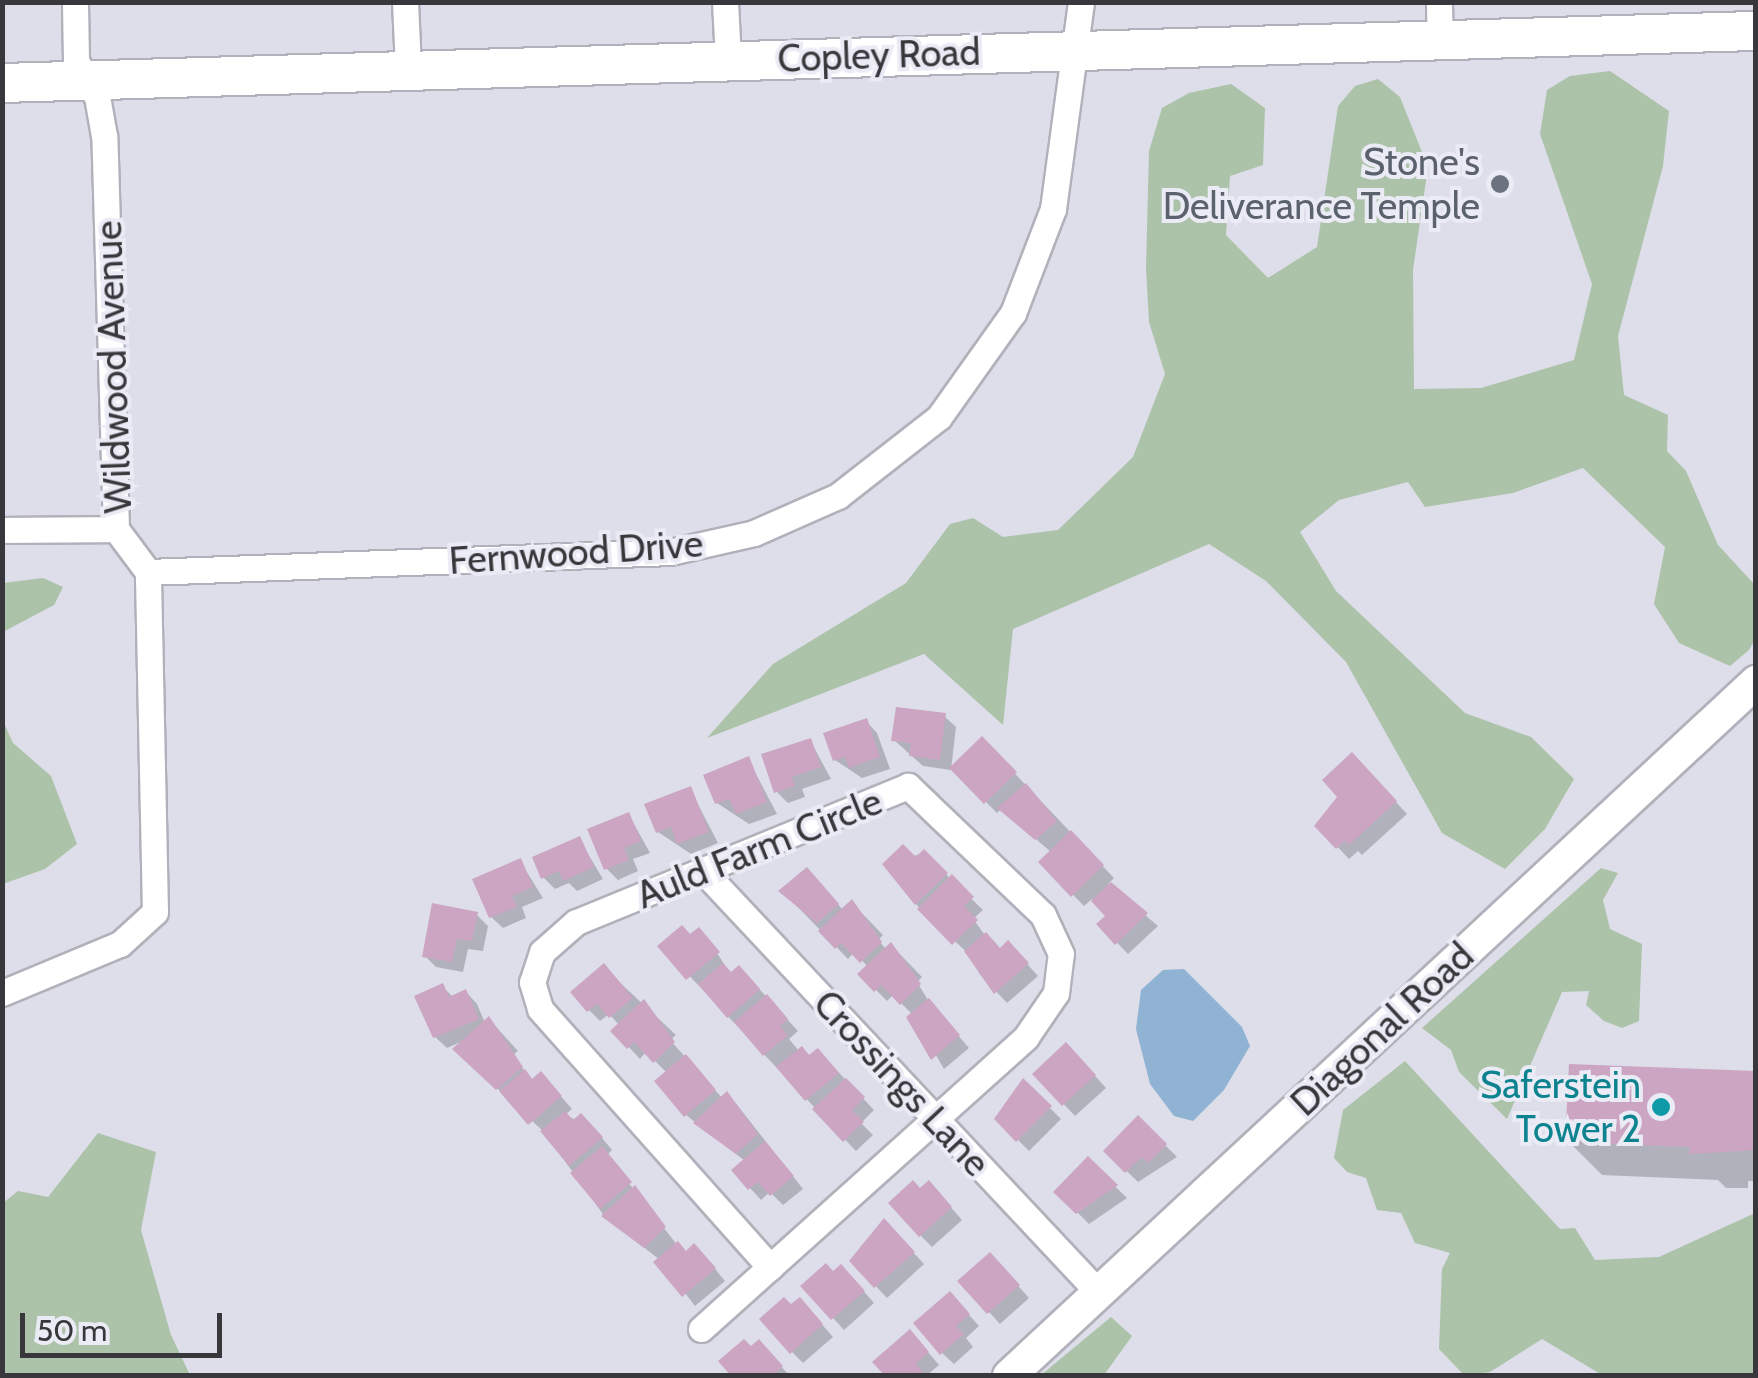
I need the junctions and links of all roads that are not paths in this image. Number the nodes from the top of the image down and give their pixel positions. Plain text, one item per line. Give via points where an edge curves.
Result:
1 (76, 2) edge
2 (405, 2) edge
3 (726, 2) edge
4 (1080, 2) edge
5 (1438, 2) edge
6 (1756, 31) edge
7 (1440, 42) junction
8 (1078, 49) junction
9 (728, 60) junction
10 (408, 69) junction
11 (86, 79) junction
12 (2, 83) edge
13 (116, 529) junction
14 (2, 530) edge
15 (148, 572) junction
16 (1756, 682) edge
17 (705, 873) junction
18 (2, 993) edge
19 (935, 1118) junction
20 (770, 1267) junction
21 (1098, 1292) junction
22 (701, 1329) dead end
23 (1008, 1376) edge

1 - 11 street, Wildwood Avenue via 76,61
2 - 10 street
3 - 9 street
4 - 8 street, Fernwood Drive
5 - 7 street
6 - 7 main road, Copley Road
7 - 8 main road, Copley Road
8 - 9 main road, Copley Road
8 - 15 street, Fernwood Drive via 1053,209 1013,313 939,418 838,496 754,533 670,552
9 - 10 main road, Copley Road
10 - 11 main road, Copley Road
11 - 12 main road, Copley Road
11 - 13 street, Wildwood Avenue via 97,97 104,136
13 - 14 street
13 - 15 street, Wildwood Avenue
15 - 18 street via 155,912 120,944
16 - 21 street, Diagonal Road
17 - 19 street, Crossings Lane
17 - 19 street, Auld Farm Circle via 908,786 1043,915 1061,954 1056,994 1026,1037
17 - 20 street, Auld Farm Circle via 576,922 542,952 532,982 540,1009
19 - 20 street, Auld Farm Circle
19 - 21 street, Crossings Lane
20 - 22 street, Auld Farm Circle
21 - 23 street, Diagonal Road

